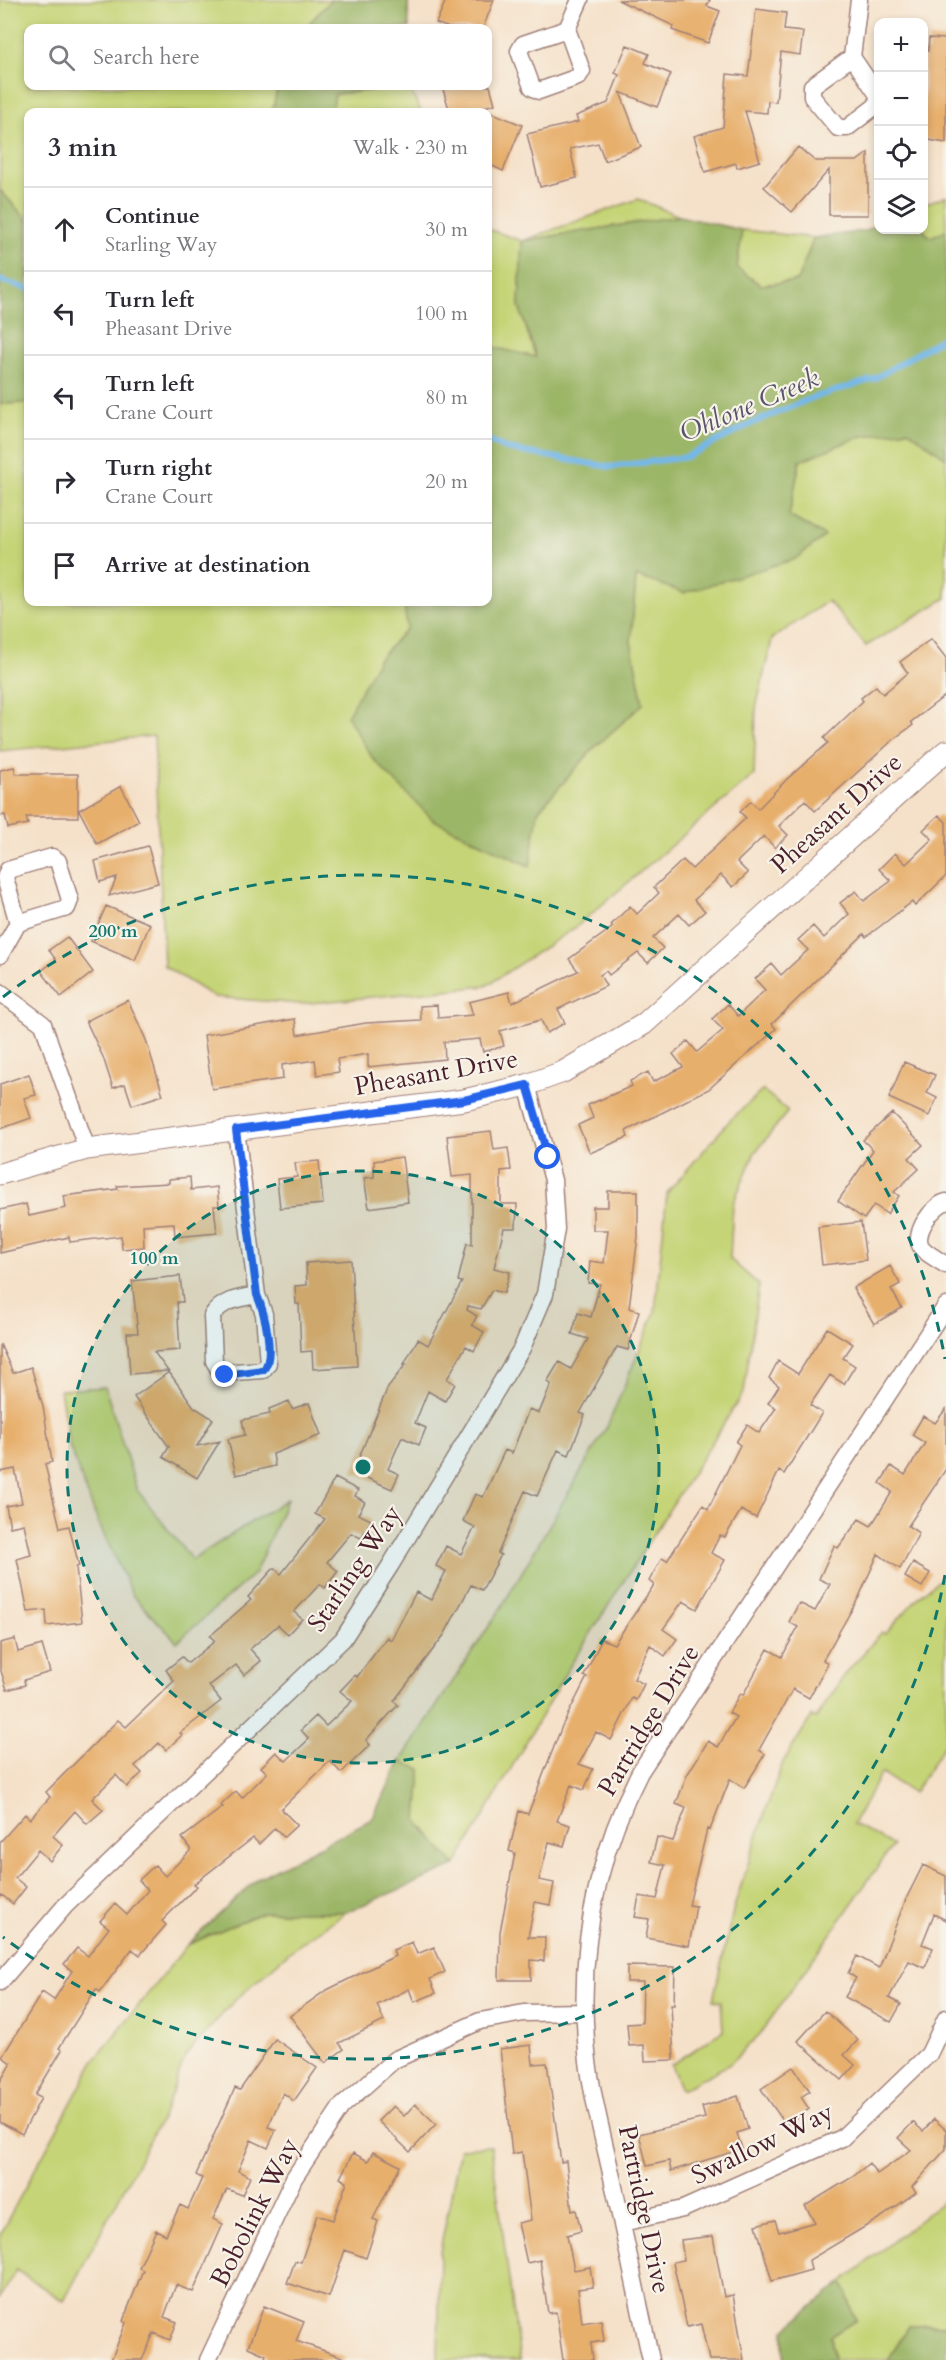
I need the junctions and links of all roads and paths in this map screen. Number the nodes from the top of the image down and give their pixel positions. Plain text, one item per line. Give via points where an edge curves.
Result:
1 (580, 0) edge
2 (859, 0) edge
3 (567, 28) dead end
4 (852, 57) dead end
5 (946, 751) edge
6 (18, 923) junction
7 (0, 955) edge
8 (0, 992) edge
9 (527, 1085) junction
10 (236, 1130) junction
11 (87, 1149) junction
12 (0, 1174) edge
13 (946, 1202) edge
14 (946, 1265) edge
15 (257, 1295) junction
16 (946, 1306) edge
17 (0, 1982) edge
18 (585, 2012) junction
19 (946, 2018) edge
20 (622, 2223) junction
21 (208, 2360) edge
22 (651, 2360) edge

1 - 3 street
2 - 4 street
5 - 9 street, Pheasant Drive via 644,1024 581,1062
6 - 6 street via 66,908 70,900 58,861 51,857 8,870 5,878
6 - 7 street
8 - 11 street via 43,1024
9 - 10 street, Pheasant Drive via 464,1100
9 - 17 street, Starling Way via 554,1180 556,1229 545,1294 522,1348 343,1639 65,1906
10 - 11 street, Pheasant Drive
10 - 15 street
11 - 12 street, Pheasant Drive
13 - 14 street via 936,1207 919,1237 922,1249
15 - 15 street via 219,1306 212,1316 214,1361 221,1373 263,1370 268,1363 264,1314
16 - 18 street, Partridge Drive via 653,1751 628,1795 592,1907
18 - 20 street, Partridge Drive via 590,2070
18 - 21 street, Bobolink Way via 524,2013 480,2021 394,2060 341,2107 294,2178
19 - 20 street, Swallow Way via 929,2054 842,2138 683,2209
20 - 22 street, Partridge Drive

